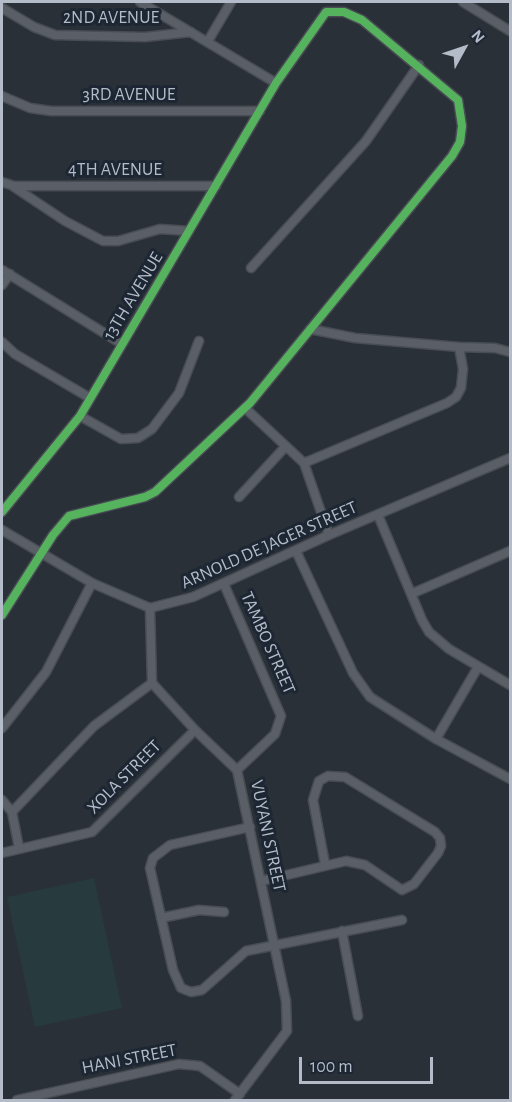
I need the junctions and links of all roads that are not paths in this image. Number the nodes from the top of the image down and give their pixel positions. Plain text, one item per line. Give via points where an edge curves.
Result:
1 (140, 2) edge
2 (231, 2) edge
3 (327, 2) edge
4 (463, 2) edge
5 (2, 8) edge
6 (326, 12) junction
7 (510, 31) edge
8 (191, 32) junction
9 (208, 41) junction
10 (419, 65) junction
11 (276, 83) junction
12 (2, 96) edge
13 (260, 111) junction
14 (2, 182) edge
15 (14, 186) junction
16 (216, 186) junction
17 (189, 231) junction
18 (251, 268) dead end
19 (6, 272) edge
20 (2, 285) edge
21 (310, 329) junction
22 (199, 341) dead end
23 (2, 342) edge
24 (122, 344) junction
25 (459, 347) junction
26 (510, 352) edge
27 (90, 398) junction
28 (245, 408) junction
29 (80, 416) junction
30 (286, 446) junction
31 (510, 458) edge
32 (304, 463) junction
33 (239, 497) dead end
34 (2, 512) edge
35 (378, 515) junction
36 (2, 530) edge
37 (329, 535) junction
38 (296, 551) junction
39 (510, 551) edge
40 (41, 554) junction
41 (92, 583) junction
42 (224, 584) junction
43 (411, 594) junction
44 (150, 608) junction
45 (2, 615) edge
46 (478, 667) junction
47 (152, 683) junction
48 (510, 685) edge
49 (2, 728) edge
50 (195, 730) junction
51 (436, 739) junction
52 (237, 770) junction
53 (510, 779) edge
54 (2, 800) edge
55 (12, 812) junction
56 (250, 827) junction
57 (19, 848) junction
58 (2, 853) edge
59 (325, 864) junction
60 (261, 880) junction
61 (224, 912) dead end
62 (161, 918) junction
63 (402, 920) dead end
64 (342, 931) junction
65 (274, 945) junction
66 (358, 1016) dead end
67 (238, 1097) edge
68 (17, 1101) edge

1 - 8 street
2 - 9 street
3 - 6 street
4 - 7 street
5 - 8 street, 2ND AVENUE via 55,35 145,37
6 - 10 street via 344,12 362,20
6 - 11 street, 13TH AVENUE
8 - 9 street
9 - 11 street
10 - 18 street via 366,141
10 - 21 street via 458,100 460,142
11 - 13 street, 13TH AVENUE
12 - 13 street, 3RD AVENUE via 30,108 51,111
13 - 16 street, 13TH AVENUE
14 - 15 street, 4TH AVENUE
15 - 16 street, 4TH AVENUE
15 - 17 street, 4TH AVENUE via 103,241 118,241 160,229
16 - 17 street, 13TH AVENUE
17 - 24 street, 13TH AVENUE
19 - 20 street
19 - 24 street
21 - 25 street via 355,338
21 - 28 street
22 - 29 street via 179,393 152,429 138,438 122,439
23 - 27 street via 15,354
24 - 27 street, 13TH AVENUE
25 - 26 street
25 - 32 street via 463,369 456,397
27 - 29 street, 13TH AVENUE
28 - 30 street
28 - 40 street via 155,492 69,516
29 - 34 street, 13TH AVENUE
30 - 32 street
30 - 33 street
31 - 35 street, ARNOLD DE JAGER STREET
32 - 37 street
35 - 37 street, ARNOLD DE JAGER STREET
35 - 43 street
36 - 40 street
37 - 38 street, ARNOLD DE JAGER STREET
38 - 42 street, ARNOLD DE JAGER STREET
38 - 51 street via 362,688 370,698
39 - 43 street
40 - 41 street
40 - 45 street
41 - 44 street
41 - 49 street via 46,672
42 - 44 street, ARNOLD DE JAGER STREET
42 - 52 street, TAMBO STREET via 281,716 275,734
43 - 46 street via 422,620 437,640
44 - 47 street
46 - 48 street
46 - 51 street
47 - 50 street, VUYANI STREET
47 - 55 street via 94,726
50 - 52 street, VUYANI STREET
50 - 57 street, XOLA STREET via 92,832
51 - 53 street
52 - 56 street, VUYANI STREET
54 - 55 street
55 - 57 street
56 - 60 street, VUYANI STREET
56 - 62 street via 170,845 153,858 150,868
57 - 58 street, XOLA STREET
59 - 59 street via 356,861 402,890 414,884 438,853 440,838 345,777 328,776 319,782 312,800
59 - 60 street
60 - 65 street, VUYANI STREET
61 - 62 street via 199,910
62 - 65 street via 173,970 187,992 202,990 246,951
63 - 64 street
64 - 65 street
64 - 66 street
65 - 67 street, VUYANI STREET via 286,1001 287,1031
67 - 68 street, HANI STREET via 200,1066 179,1064

